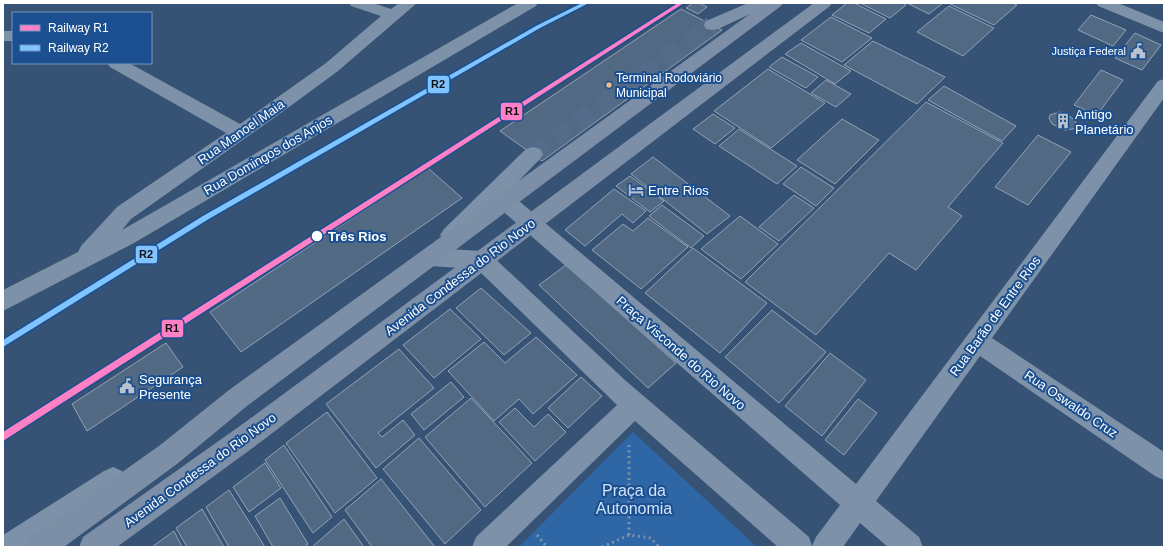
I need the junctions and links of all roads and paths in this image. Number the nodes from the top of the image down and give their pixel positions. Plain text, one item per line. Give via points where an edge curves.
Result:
1 (357, 3) edge
2 (410, 3) edge
3 (530, 3) edge
4 (761, 3) edge
5 (775, 3) edge
6 (824, 3) edge
7 (1104, 3) edge
8 (393, 15) junction
9 (712, 25) tunnel mouth
10 (1164, 28) edge
11 (118, 64) edge
12 (1164, 85) edge
13 (240, 132) junction
14 (533, 154) tunnel mouth
15 (506, 202) junction
16 (530, 223) junction
17 (427, 259) junction
18 (482, 260) junction
19 (77, 264) junction
20 (3, 301) edge
21 (977, 341) junction
22 (238, 398) junction
23 (635, 404) junction
24 (629, 440) dead end
25 (1164, 467) edge
26 (857, 504) junction
27 (629, 535) junction
28 (10, 547) edge
29 (40, 547) edge
30 (93, 547) edge
31 (486, 547) edge
32 (602, 547) edge
33 (660, 547) edge
34 (799, 547) edge
35 (826, 547) edge
36 (909, 547) edge

1 - 8 street
2 - 8 street, Rua Manoel Maia
3 - 19 street, Rua Domingos dos Anjos
4 - 9 street
5 - 15 main road
6 - 16 main road, Avenida Condessa do Rio Novo
7 - 10 street
8 - 13 street, Rua Manoel Maia via 332,67
11 - 13 street
12 - 21 street, Rua Barão de Entre Rios
13 - 19 street, Rua Manoel Maia via 124,213
14 - 17 street
15 - 16 street, Praça Visconde do Rio Novo
15 - 17 main road
16 - 18 main road, Avenida Condessa do Rio Novo
16 - 26 street, Praça Visconde do Rio Novo
17 - 18 street
17 - 22 main road
18 - 23 street
18 - 30 main road, Avenida Condessa do Rio Novo via 253,432
19 - 20 street, Rua Domingos dos Anjos
21 - 25 street, Rua Oswaldo Cruz
21 - 26 street, Rua Barão de Entre Rios
22 - 28 street
22 - 29 main road via 168,456
23 - 31 street
23 - 34 street
24 - 27 path
26 - 35 street, Rua Barão de Entre Rios
26 - 36 street, Praça Visconde do Rio Novo
27 - 32 path
27 - 33 path via 651,538

